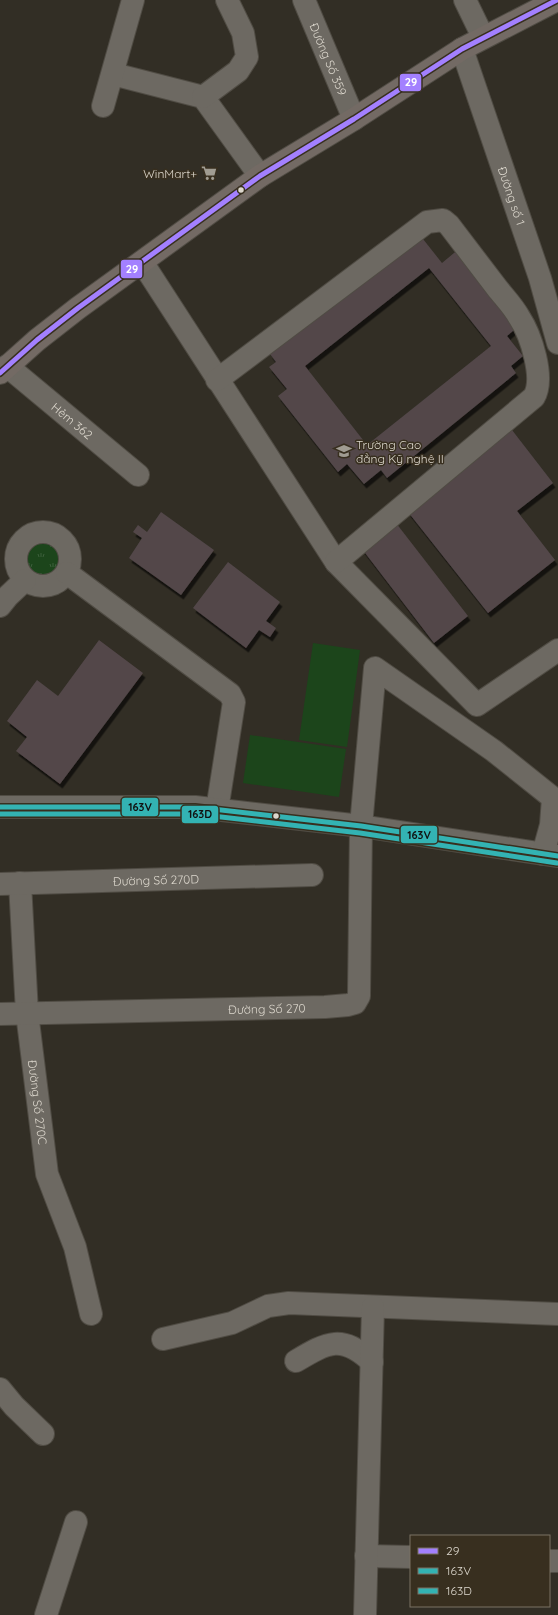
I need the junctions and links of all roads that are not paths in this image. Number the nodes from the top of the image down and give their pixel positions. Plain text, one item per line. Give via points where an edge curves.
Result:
1 (133, 0) edge
2 (227, 0) edge
3 (304, 0) edge
4 (465, 0) edge
5 (557, 0) edge
6 (483, 37) junction
7 (462, 49) junction
8 (113, 74) junction
9 (203, 97) junction
10 (103, 106) dead end
11 (354, 119) junction
12 (260, 176) junction
13 (142, 262) junction
14 (558, 343) edge
15 (4, 369) edge
16 (217, 380) junction
17 (138, 475) dead end
18 (336, 562) junction
19 (67, 573) junction
20 (25, 580) junction
21 (0, 606) edge
22 (558, 650) edge
23 (0, 807) edge
24 (217, 810) junction
25 (361, 826) junction
26 (551, 855) edge
27 (312, 875) dead end
28 (10, 883) edge
29 (27, 1013) junction
30 (0, 1014) edge
31 (373, 1307) junction
32 (91, 1314) dead end
33 (558, 1314) edge
34 (163, 1339) dead end
35 (296, 1361) dead end
36 (372, 1362) junction
37 (0, 1389) edge
38 (43, 1434) dead end
39 (76, 1522) dead end
40 (366, 1556) junction
41 (410, 1557) edge
42 (46, 1615) edge
43 (365, 1615) edge

1 - 8 street
2 - 9 street via 243,33 247,57 238,71
3 - 11 street, Đường Số 359
4 - 6 street
5 - 6 main road
6 - 7 main road
7 - 11 main road
7 - 14 street, Đường số 1 via 540,278
8 - 9 street
8 - 10 street
9 - 12 street
11 - 12 main road
12 - 13 main road
13 - 15 main road via 78,308
13 - 16 street
15 - 17 street, Hẻm 362
16 - 18 street
16 - 18 street via 427,222 434,220 443,220 449,225 520,317 538,370 538,391 534,398
18 - 22 street via 477,705
19 - 20 street via 62,579 48,586 40,586
19 - 20 street via 70,554 66,545 52,533 34,533 22,542 16,554 19,573
19 - 24 street via 230,694 234,702
20 - 21 street
23 - 24 street via 196,807
24 - 25 street
25 - 26 street
25 - 26 street via 375,668 494,752 553,798
25 - 29 street, Đường Số 270 via 359,996 355,1003 326,1007
27 - 28 street, Đường Số 270D
28 - 29 street, Đường Số 270C
29 - 30 street, Đường Số 270
29 - 32 street, Đường Số 270C via 47,1174 76,1247
31 - 33 street
31 - 34 street via 289,1303 268,1306 232,1323
31 - 36 street
35 - 36 street via 327,1345 340,1343 360,1350
36 - 40 street
37 - 38 street
39 - 42 street
40 - 41 street
40 - 43 street

